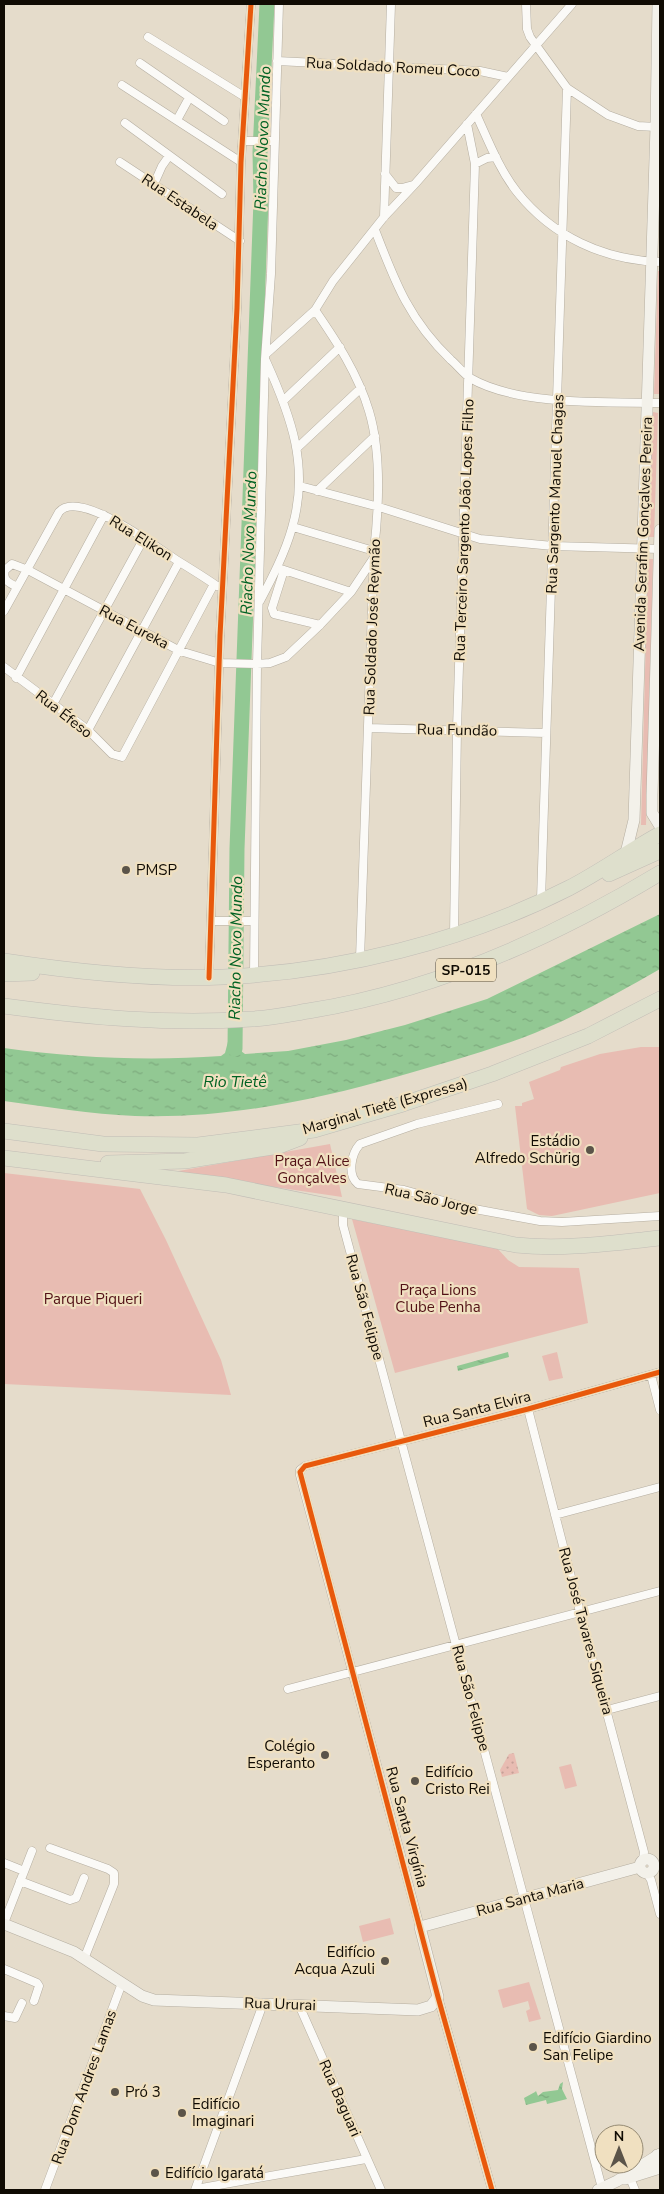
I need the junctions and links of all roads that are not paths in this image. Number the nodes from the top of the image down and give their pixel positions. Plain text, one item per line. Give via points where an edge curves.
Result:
1 (251, 4) edge
2 (279, 4) edge
3 (391, 4) edge
4 (526, 4) edge
5 (572, 4) edge
6 (658, 4) edge
7 (148, 37) dead end
8 (536, 45) junction
9 (277, 61) junction
10 (140, 63) dead end
11 (389, 66) junction
12 (508, 77) junction
13 (122, 85) dead end
14 (567, 88) junction
15 (245, 97) junction
16 (190, 98) junction
17 (476, 114) junction
18 (177, 120) junction
19 (224, 121) dead end
20 (125, 123) dead end
21 (467, 124) junction
22 (656, 128) junction
23 (246, 141) junction
24 (271, 141) junction
25 (169, 156) junction
26 (496, 157) junction
27 (120, 162) dead end
28 (241, 162) junction
29 (474, 164) junction
30 (385, 174) junction
31 (154, 184) junction
32 (415, 184) junction
33 (222, 194) dead end
34 (384, 217) junction
35 (375, 230) junction
36 (561, 232) junction
37 (240, 241) junction
38 (656, 262) edge
39 (315, 310) junction
40 (340, 347) junction
41 (266, 357) junction
42 (469, 377) junction
43 (361, 388) junction
44 (284, 400) junction
45 (558, 400) junction
46 (647, 402) junction
47 (660, 403) edge
48 (375, 436) junction
49 (298, 448) junction
50 (300, 486) junction
51 (317, 490) junction
52 (379, 507) junction
53 (104, 515) junction
54 (292, 527) junction
55 (660, 530) edge
56 (463, 535) junction
57 (144, 538) junction
58 (553, 546) junction
59 (642, 548) junction
60 (660, 549) edge
61 (374, 554) junction
62 (178, 562) junction
63 (280, 569) junction
64 (28, 570) junction
65 (214, 584) junction
66 (17, 588) junction
67 (65, 589) junction
68 (223, 590) junction
69 (351, 592) junction
70 (259, 604) junction
71 (4, 611) edge
72 (106, 611) junction
73 (320, 625) junction
74 (142, 631) junction
75 (180, 651) junction
76 (220, 663) junction
77 (254, 664) junction
78 (4, 667) edge
79 (16, 678) junction
80 (53, 704) junction
81 (368, 728) junction
82 (457, 729) junction
83 (88, 730) junction
84 (546, 733) junction
85 (660, 826) edge
86 (660, 834) edge
87 (660, 851) edge
88 (626, 853) junction
89 (660, 873) edge
90 (569, 887) junction
91 (541, 900) junction
92 (211, 921) junction
93 (254, 921) junction
94 (454, 936) junction
95 (360, 959) junction
96 (4, 961) edge
97 (78, 972) junction
98 (4, 974) edge
99 (250, 975) junction
100 (216, 977) junction
101 (660, 999) edge
102 (4, 1006) edge
103 (498, 1104) dead end
104 (314, 1130) junction
105 (4, 1131) edge
106 (11, 1159) edge
107 (343, 1208) junction
108 (660, 1216) edge
109 (660, 1238) edge
110 (660, 1372) edge
111 (651, 1375) junction
112 (528, 1409) junction
113 (660, 1410) edge
114 (402, 1441) junction
115 (300, 1470) joint
116 (660, 1487) edge
117 (555, 1515) junction
118 (660, 1591) edge
119 (580, 1612) junction
120 (456, 1645) junction
121 (352, 1672) junction
122 (288, 1689) dead end
123 (660, 1696) edge
124 (607, 1710) junction
125 (50, 1848) dead end
126 (32, 1851) dead end
127 (4, 1863) edge
128 (649, 1865) edge
129 (24, 1871) junction
130 (84, 1878) dead end
131 (20, 1881) junction
132 (525, 1899) junction
133 (660, 1914) edge
134 (4, 1923) edge
135 (420, 1927) junction
136 (84, 1959) junction
137 (4, 1969) edge
138 (122, 1983) junction
139 (438, 1997) junction
140 (34, 2001) dead end
141 (22, 2003) dead end
142 (263, 2004) junction
143 (299, 2005) junction
144 (4, 2016) edge
145 (659, 2155) edge
146 (366, 2159) junction
147 (660, 2168) edge
148 (630, 2178) junction
149 (618, 2181) junction
150 (196, 2189) edge
151 (600, 2189) edge
152 (46, 2190) edge
153 (381, 2190) edge
154 (492, 2190) edge
155 (635, 2190) edge

1 - 15 street
2 - 9 street
3 - 11 street
4 - 8 street via 527,29
5 - 8 street
6 - 22 main road, Avenida Serafim Gonçalves Pereira
7 - 15 street
8 - 12 street
8 - 14 street
9 - 11 street, Rua Soldado Romeu Coco
9 - 24 street
10 - 16 street
11 - 12 street, Rua Soldado Romeu Coco via 480,71
11 - 30 street
12 - 17 street
13 - 18 street
14 - 22 street via 618,120
14 - 36 street, Rua Sargento Manuel Chagas
15 - 23 street
16 - 18 street
16 - 19 street
17 - 21 street
17 - 26 street
18 - 28 street
20 - 25 street
21 - 29 street, Rua Terceiro Sargento João Lopes Filho
21 - 32 street
22 - 38 main road, Avenida Serafim Gonçalves Pereira
23 - 24 street
23 - 28 street
24 - 41 street via 272,274
25 - 31 street
25 - 33 street
26 - 29 street
26 - 36 street via 516,191 535,212
27 - 31 street, Rua Estabela
28 - 37 street
29 - 42 street, Rua Terceiro Sargento João Lopes Filho
30 - 32 street via 396,188
30 - 34 street
31 - 37 street, Rua Estabela
32 - 34 street
34 - 35 street
35 - 39 street via 333,281
35 - 42 street via 395,280 418,324
36 - 38 street via 584,246 618,258
36 - 45 street, Rua Sargento Manuel Chagas
37 - 68 street
38 - 46 main road, Avenida Serafim Gonçalves Pereira
39 - 40 street, Rua Soldado José Reymão
39 - 41 street
40 - 43 street, Rua Soldado José Reymão
40 - 44 street
41 - 44 street
41 - 70 street
42 - 45 street via 510,392
42 - 56 street, Rua Terceiro Sargento João Lopes Filho
43 - 48 street, Rua Soldado José Reymão
43 - 49 street
44 - 49 street
45 - 46 street
45 - 58 street, Rua Sargento Manuel Chagas
46 - 47 street
46 - 59 main road, Avenida Serafim Gonçalves Pereira
48 - 51 street
48 - 52 street, Rua Soldado José Reymão
49 - 50 street
50 - 51 street
50 - 54 street
51 - 52 street
52 - 56 street
52 - 61 street, Rua Soldado José Reymão
53 - 57 street, Rua Elikon
53 - 64 street, Rua Elikon via 78,507 62,509
53 - 67 street
54 - 61 street
54 - 63 street
55 - 60 main road, Avenida Serafim Gonçalves Pereira
56 - 58 street
56 - 82 street, Rua Terceiro Sargento João Lopes Filho
57 - 62 street, Rua Elikon
57 - 72 street
58 - 59 street
58 - 84 street, Rua Sargento Manuel Chagas
59 - 60 street
59 - 88 main road, Avenida Serafim Gonçalves Pereira via 634,820
60 - 85 main road, Avenida Serafim Gonçalves Pereira via 652,813
61 - 69 street, Rua Eureka
61 - 81 street, Rua Soldado José Reymão
62 - 65 street, Rua Elikon
62 - 74 street
63 - 69 street
63 - 70 street
63 - 73 street via 272,608 274,614
64 - 66 street
64 - 66 street, Rua Eureka via 10,565 4,572 6,581
64 - 67 street, Rua Eureka
65 - 68 street, Rua Elikon
65 - 75 street
66 - 71 street
67 - 72 street, Rua Eureka
67 - 79 street
68 - 76 street
69 - 73 street, Rua Eureka
70 - 77 street
72 - 74 street, Rua Eureka
72 - 80 street
73 - 77 street, Rua Eureka via 286,656 270,663
74 - 75 street, Rua Eureka
74 - 83 street
75 - 76 street, Rua Eureka
75 - 83 street, Rua Éfeso via 124,756 112,754
76 - 77 street, Rua Eureka
76 - 92 street
77 - 93 street
78 - 79 street, Rua Éfeso
79 - 80 street, Rua Éfeso
80 - 83 street, Rua Éfeso
81 - 82 street, Rua Fundão
81 - 95 street, Rua Soldado José Reymão
82 - 84 street, Rua Fundão
82 - 94 street, Rua Terceiro Sargento João Lopes Filho
84 - 91 street, Rua Sargento Manuel Chagas
86 - 88 highway
87 - 90 highway via 586,885
88 - 90 highway
89 - 102 highway, SP-015 via 542,938 466,970 370,1000 254,1019 218,1021 125,1020
90 - 91 highway
91 - 94 highway
92 - 93 street
92 - 100 street
93 - 99 street
94 - 95 highway
95 - 99 highway
96 - 97 highway
97 - 98 highway via 71,975
97 - 100 highway
99 - 100 highway
101 - 104 highway, Marginal Tietê (Expressa) via 588,1036 492,1074
103 - 108 street, Rua São Jorge via 417,1124 360,1144 353,1157 354,1180 358,1184 404,1190 469,1208 540,1221
104 - 105 highway, Marginal Tietê (Expressa) via 198,1145 103,1144
104 - 106 highway via 280,1146 185,1161 108,1164 27,1157
106 - 107 highway via 226,1185
107 - 109 highway via 535,1247
107 - 114 street, Rua São Felippe via 343,1225
110 - 111 street, Rua Santa Elvira
111 - 112 street, Rua Santa Elvira
111 - 113 street
112 - 114 street, Rua Santa Elvira
112 - 117 street, Rua José Tavares Siqueira
114 - 115 street, Rua Santa Elvira
114 - 120 street, Rua São Felippe
115 - 121 street, Rua Santa Virgínia
116 - 117 street
117 - 119 street, Rua José Tavares Siqueira
118 - 119 street
119 - 120 street
119 - 124 street, Rua José Tavares Siqueira
120 - 121 street
120 - 132 street, Rua São Felippe
121 - 122 street
121 - 135 street, Rua Santa Virgínia
123 - 124 street
124 - 128 street, Rua José Tavares Siqueira
125 - 136 street via 114,1873 114,1884
126 - 129 street
127 - 129 street
128 - 132 main road, Rua Santa Maria
128 - 133 street, Rua José Tavares Siqueira
129 - 131 street
130 - 131 street via 76,1898 70,1900
131 - 134 street
132 - 135 main road, Rua Santa Maria
132 - 151 street, Rua São Felippe
134 - 136 main road, Rua Ururai
135 - 139 main road, Rua Santa Virgínia
136 - 138 main road, Rua Ururai
137 - 140 street via 36,1982 39,1986
138 - 142 main road, Rua Ururai via 154,2000
138 - 152 street, Rua Dom Andres Lamas
139 - 143 main road, Rua Ururai via 431,2006 418,2010
139 - 154 street, Rua Santa Virgínia
141 - 144 street via 16,2018
142 - 143 main road, Rua Ururai
142 - 150 street
143 - 146 street, Rua Baguari
145 - 147 main road via 656,2163
145 - 149 main road
146 - 150 street
146 - 153 street, Rua Baguari
147 - 148 main road
148 - 149 main road
148 - 155 street
149 - 151 main road

